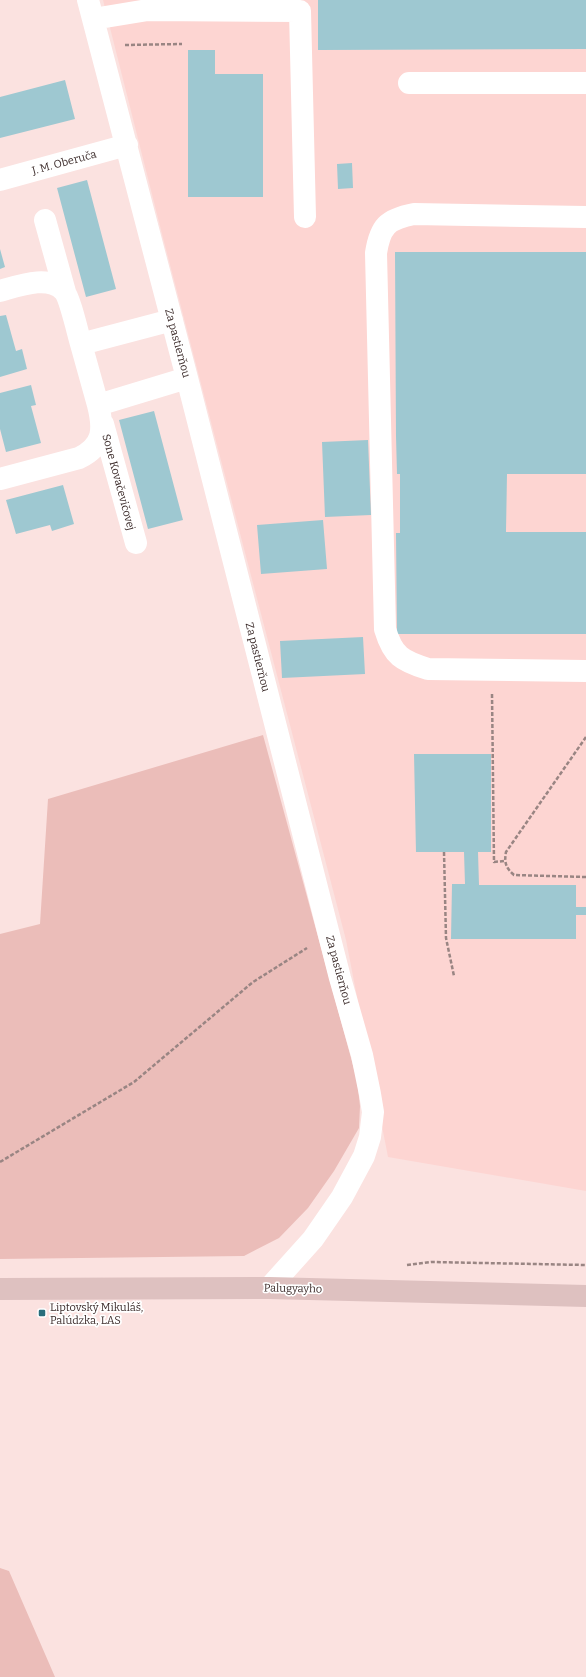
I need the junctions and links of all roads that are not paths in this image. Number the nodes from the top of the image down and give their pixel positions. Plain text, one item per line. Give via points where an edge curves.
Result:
1 (91, 10) edge
2 (409, 83) dead end
3 (586, 83) edge
4 (127, 145) junction
5 (0, 180) edge
6 (305, 217) dead end
7 (586, 217) edge
8 (45, 220) dead end
9 (0, 291) edge
10 (65, 292) junction
11 (172, 320) junction
12 (81, 344) junction
13 (187, 378) junction
14 (100, 413) junction
15 (0, 479) edge
16 (136, 543) dead end
17 (586, 671) edge
18 (269, 1288) junction
19 (0, 1289) edge
20 (586, 1296) edge

1 - 4 street, Za pastierňou
1 - 6 street via 300,11
2 - 3 street
4 - 5 street, J. M. Oberuča
4 - 11 street, Za pastierňou
7 - 17 street via 414,214 399,217 387,224 378,238 376,253 385,629 389,644 398,657 428,669
8 - 10 street, Sone Kovačevičovej
9 - 10 street via 37,282 56,286
10 - 12 street, Sone Kovačevičovej
11 - 12 street
11 - 13 street, Za pastierňou
12 - 14 street, Sone Kovačevičovej
13 - 14 street
13 - 18 street, Za pastierňou via 362,1055 373,1112 370,1137 364,1156 342,1197 313,1239
14 - 15 street, Sone Kovačevičovej via 99,442 88,454
14 - 16 street, Sone Kovačevičovej
18 - 19 main road, Palugyayho
18 - 20 main road, Palugyayho

